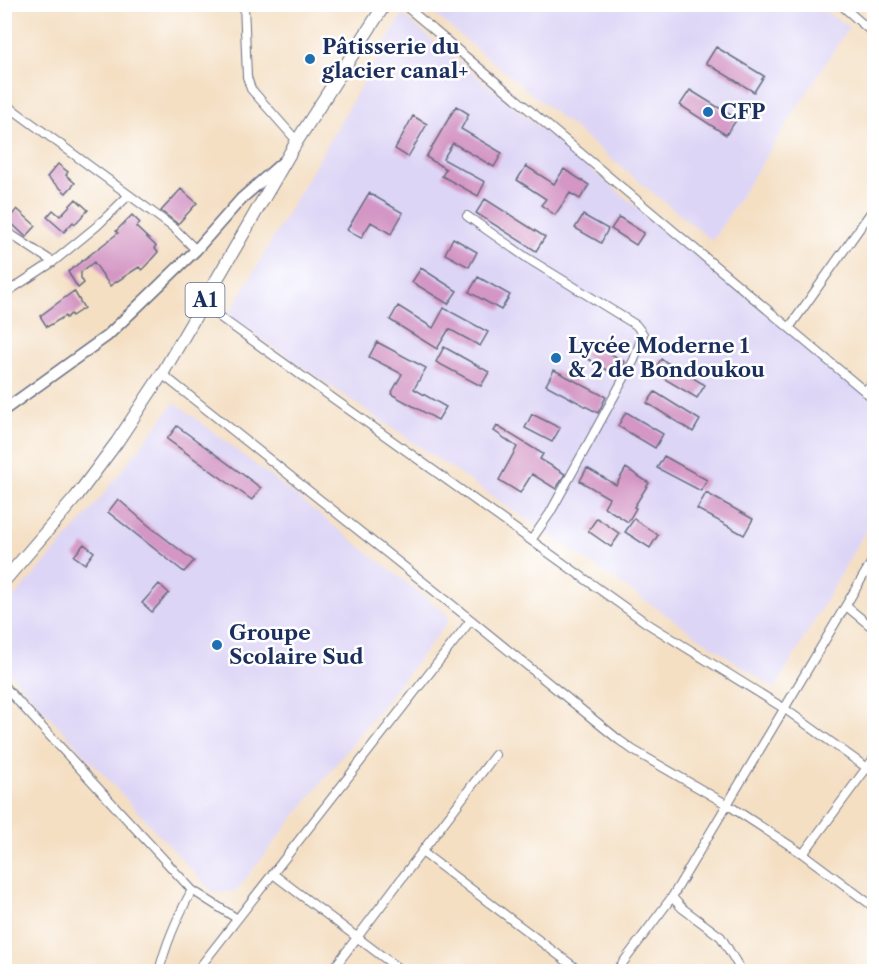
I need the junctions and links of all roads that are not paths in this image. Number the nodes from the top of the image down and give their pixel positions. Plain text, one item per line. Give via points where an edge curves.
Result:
1 (244, 4) edge
2 (386, 4) edge
3 (403, 4) edge
4 (840, 4) edge
5 (874, 34) edge
6 (4, 103) edge
7 (297, 141) junction
8 (286, 159) junction
9 (129, 195) junction
10 (874, 208) edge
11 (467, 216) dead end
12 (4, 230) edge
13 (196, 250) junction
14 (53, 262) junction
15 (4, 294) edge
16 (203, 305) junction
17 (789, 328) junction
18 (162, 374) junction
19 (874, 380) edge
20 (866, 392) junction
21 (874, 399) edge
22 (4, 410) edge
23 (532, 540) junction
24 (874, 558) edge
25 (4, 581) edge
26 (846, 606) junction
27 (471, 620) junction
28 (874, 629) edge
29 (4, 686) edge
30 (785, 708) junction
31 (495, 755) dead end
32 (874, 758) edge
33 (871, 771) edge
34 (728, 805) junction
35 (422, 852) junction
36 (803, 854) junction
37 (273, 874) junction
38 (192, 890) junction
39 (672, 897) junction
40 (874, 907) edge
41 (236, 918) junction
42 (357, 937) junction
43 (573, 966) dead end
44 (159, 972) edge
45 (196, 972) edge
46 (331, 972) edge
47 (403, 972) edge
48 (616, 972) edge
49 (742, 972) edge

1 - 7 street via 247,77 251,89
2 - 7 main road, A1
3 - 17 street
4 - 5 street
6 - 9 street
7 - 8 main road, A1
8 - 13 street via 241,199
8 - 16 main road, A1
9 - 13 street via 174,228
9 - 14 street
10 - 17 street
11 - 23 street via 636,325 643,334 634,360
12 - 14 street
13 - 22 street via 107,336
14 - 15 street
16 - 18 main road, A1
16 - 23 street
17 - 20 street
18 - 25 main road, A1 via 76,497
18 - 27 street
19 - 20 street
20 - 21 street
23 - 30 street via 645,622
24 - 26 street
26 - 28 street
26 - 30 street
27 - 34 street via 633,750
27 - 37 street
29 - 38 street
30 - 33 street
30 - 34 street
31 - 35 street
32 - 33 street
33 - 36 street
34 - 36 street
34 - 39 street
35 - 42 street
35 - 43 street
36 - 40 street
37 - 41 street
37 - 42 street
38 - 41 street
38 - 44 street via 164,950
39 - 48 street
39 - 49 street via 721,937
41 - 45 street
42 - 46 street
42 - 47 street

